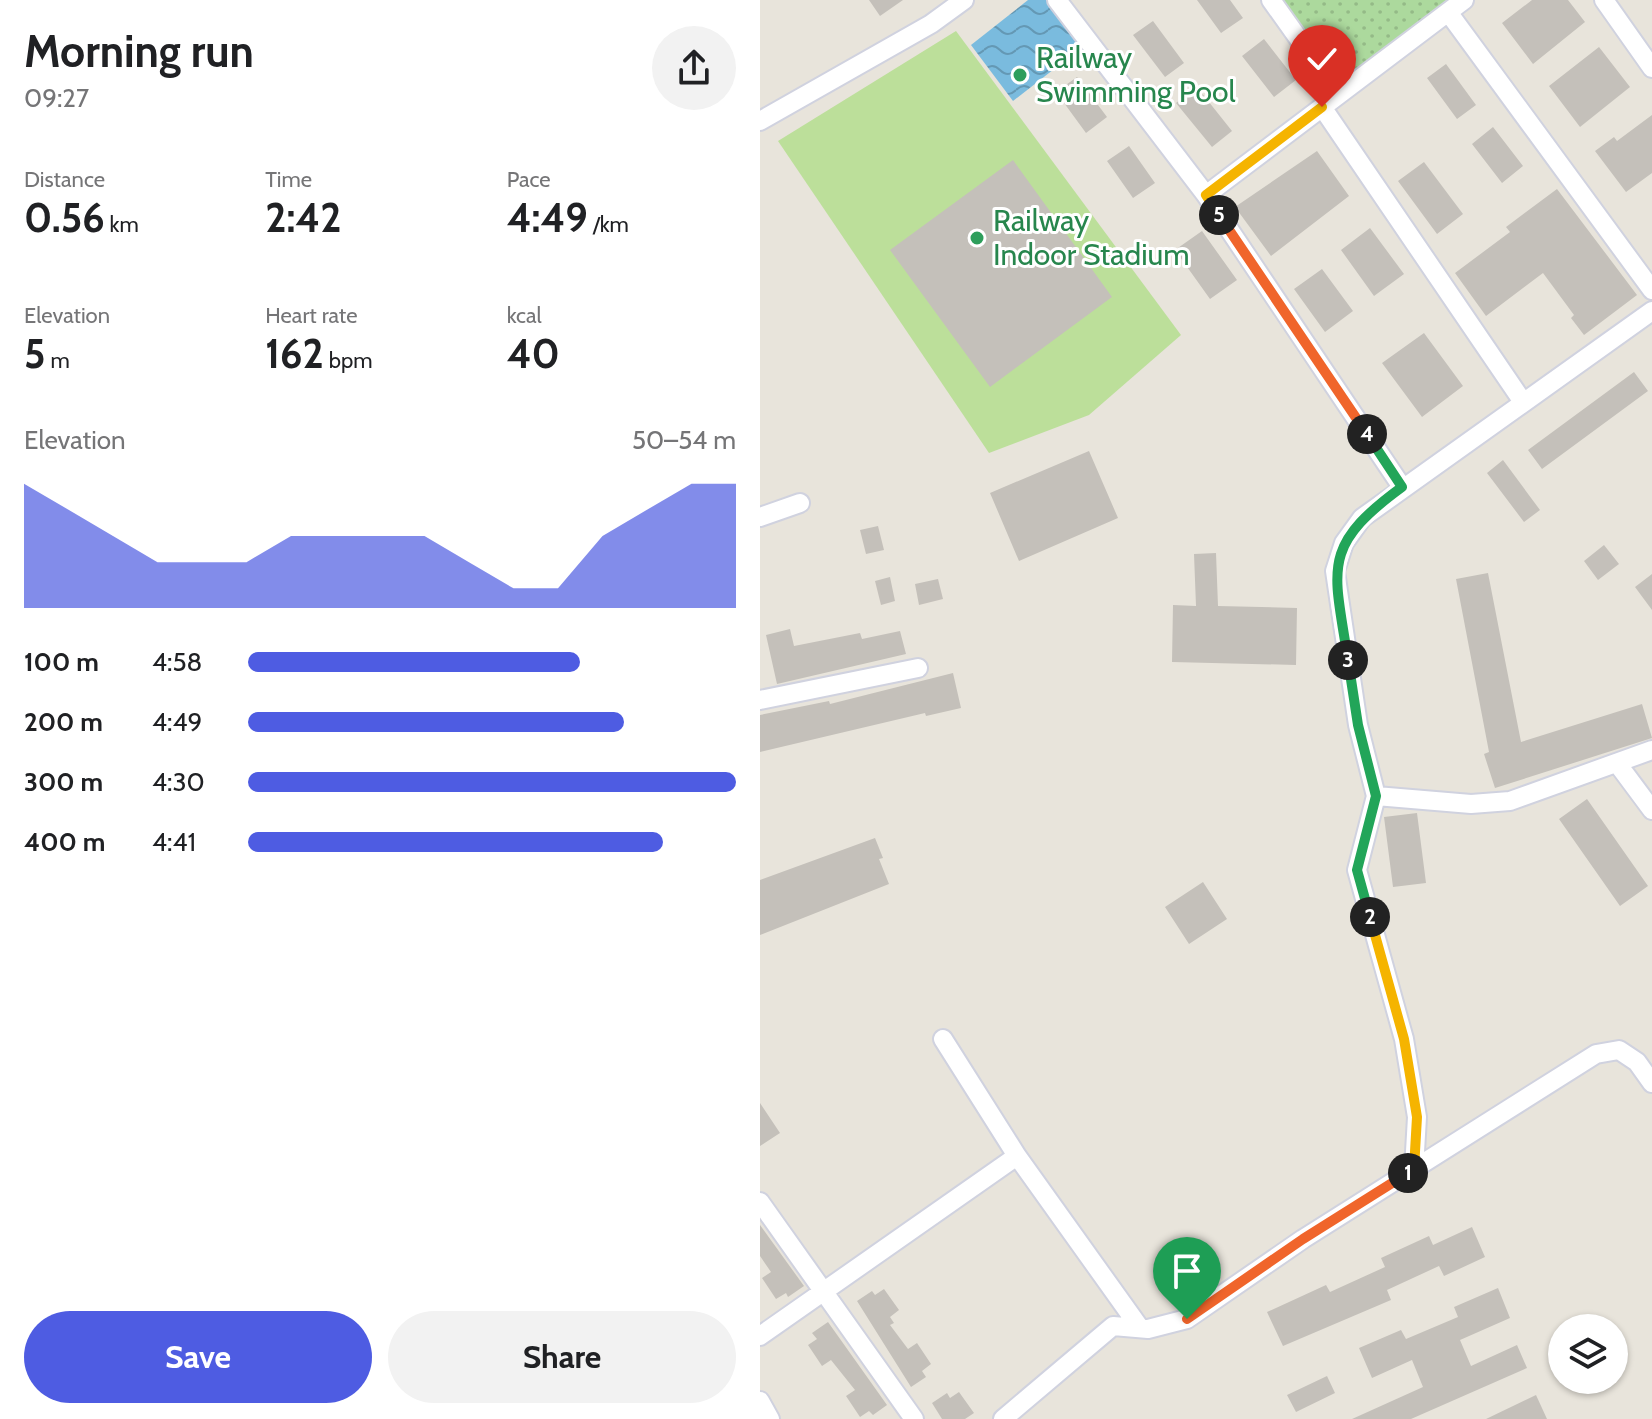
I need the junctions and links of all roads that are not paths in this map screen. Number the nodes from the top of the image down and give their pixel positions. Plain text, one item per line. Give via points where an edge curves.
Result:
1 (964, 0) edge
2 (1057, 0) edge
3 (1271, 0) edge
4 (1464, 0) edge
5 (1604, 0) edge
6 (1448, 12) junction
7 (1652, 68) edge
8 (1338, 94) junction
9 (1322, 107) junction
10 (760, 121) edge
11 (1206, 195) junction
12 (1652, 290) edge
13 (1652, 311) edge
14 (1523, 402) junction
15 (1402, 487) junction
16 (800, 503) dead end
17 (760, 517) edge
18 (918, 668) dead end
19 (760, 700) edge
20 (1652, 750) edge
21 (1617, 763) junction
22 (1376, 796) junction
23 (1652, 810) edge
24 (943, 1039) dead end
25 (1652, 1083) edge
26 (1017, 1156) junction
27 (1414, 1169) junction
28 (760, 1202) edge
29 (823, 1292) junction
30 (1140, 1328) junction
31 (760, 1336) edge
32 (760, 1401) edge
33 (770, 1419) edge
34 (914, 1419) edge
35 (1003, 1419) edge

1 - 10 street
2 - 11 street
3 - 8 street
4 - 6 street
5 - 7 street
6 - 8 street
6 - 12 street
8 - 9 street
9 - 11 street
9 - 14 street
11 - 15 street
13 - 14 street
14 - 15 street
15 - 22 street via 1362,518 1344,543 1335,571 1358,725
16 - 17 street
18 - 19 street
20 - 21 street
21 - 22 street via 1510,801 1471,804
21 - 23 street
22 - 27 street via 1357,870 1404,1039 1417,1117
24 - 26 street
25 - 27 street via 1637,1062 1619,1050 1596,1054
26 - 29 street
26 - 30 street
27 - 30 street via 1187,1319
28 - 29 street
29 - 31 street
29 - 34 street
30 - 35 street via 1113,1326
32 - 33 street

